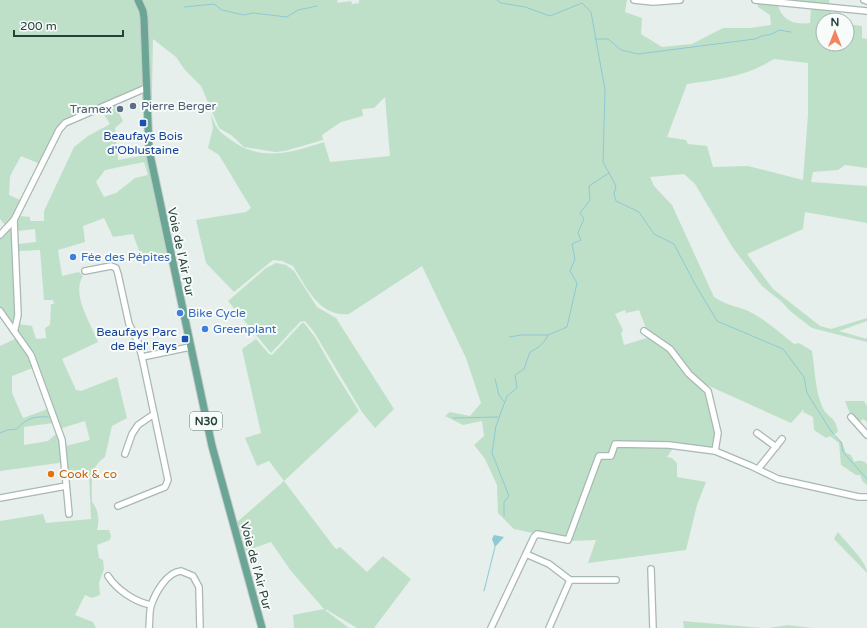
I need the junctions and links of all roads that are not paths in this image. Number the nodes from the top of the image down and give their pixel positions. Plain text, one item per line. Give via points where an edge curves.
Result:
1 (138, 0) edge
2 (634, 0) edge
3 (680, 0) edge
4 (755, 0) edge
5 (864, 0) edge
6 (867, 1) edge
7 (867, 11) edge
8 (146, 88) junction
9 (14, 220) junction
10 (0, 235) edge
11 (85, 271) dead end
12 (0, 311) edge
13 (15, 329) junction
14 (644, 331) dead end
15 (190, 347) junction
16 (142, 357) junction
17 (154, 414) junction
18 (851, 417) dead end
19 (757, 433) dead end
20 (867, 435) edge
21 (782, 439) dead end
22 (776, 447) junction
23 (715, 451) junction
24 (125, 454) dead end
25 (758, 469) junction
26 (66, 486) junction
27 (867, 497) edge
28 (0, 498) edge
29 (118, 506) dead end
30 (69, 514) dead end
31 (526, 554) junction
32 (651, 569) dead end
33 (108, 576) dead end
34 (570, 580) junction
35 (616, 580) dead end
36 (151, 606) junction
37 (149, 628) edge
38 (200, 628) edge
39 (262, 628) edge
40 (491, 628) edge
41 (549, 628) edge
42 (653, 628) edge

1 - 8 main road, N30 via 144,18
2 - 3 street
4 - 7 street
5 - 6 street
8 - 9 street via 62,127
8 - 15 main road, Voie de l'Air Pur / N30 via 149,150
9 - 10 street
9 - 13 street via 18,314
11 - 16 street via 112,266 116,268 129,324
12 - 13 street
13 - 26 street via 31,355 62,440
14 - 23 street via 670,349 689,374 708,390 718,433
15 - 16 street
15 - 39 main road, Voie de l'Air Pur / N30 via 212,446
16 - 17 street
17 - 24 street via 138,425
17 - 29 street via 167,485
18 - 20 street
19 - 22 street
21 - 22 street
22 - 25 street
23 - 25 street
23 - 31 street via 669,445 615,444 611,456 600,456 568,540 537,534
25 - 27 street via 785,481
26 - 28 street
26 - 30 street
31 - 34 street via 549,564
31 - 40 street
32 - 42 street
33 - 36 street via 134,599
34 - 35 street
34 - 41 street
36 - 37 street
36 - 38 street via 169,576 177,571 190,573 199,587

